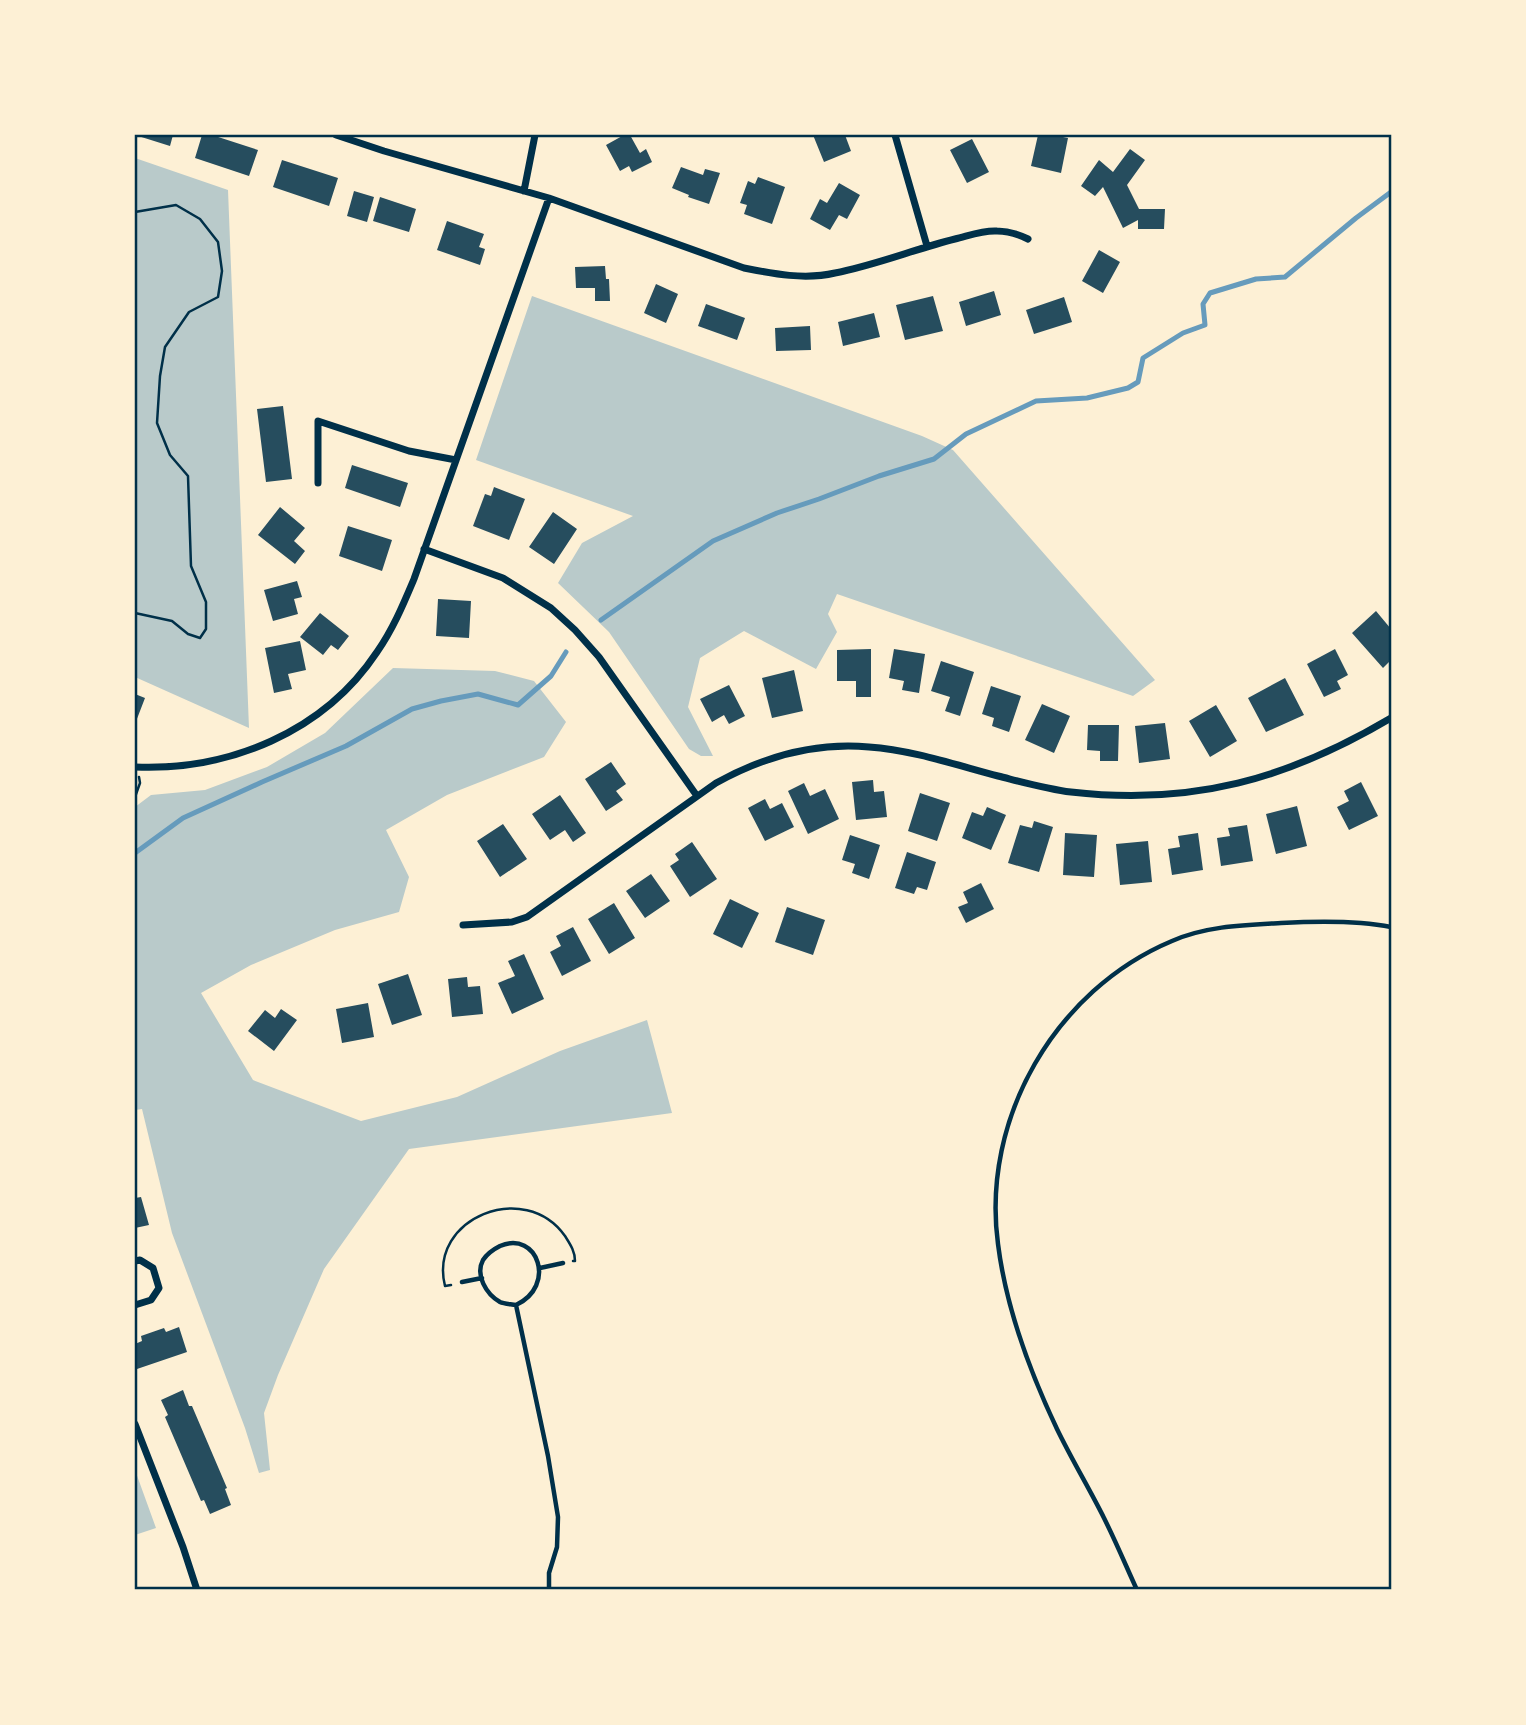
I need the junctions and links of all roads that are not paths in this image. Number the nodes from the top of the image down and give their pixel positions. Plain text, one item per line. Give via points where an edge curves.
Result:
1 (336, 135) edge
2 (535, 135) edge
3 (895, 135) edge
4 (524, 191) junction
5 (549, 198) junction
6 (1028, 239) dead end
7 (927, 246) junction
8 (456, 460) junction
9 (318, 483) dead end
10 (424, 549) junction
11 (1391, 718) edge
12 (136, 767) edge
13 (698, 796) junction
14 (463, 925) dead end
15 (1391, 927) edge
16 (135, 1261) edge
17 (563, 1263) dead end
18 (540, 1268) junction
19 (482, 1278) junction
20 (462, 1282) dead end
21 (135, 1305) edge
22 (516, 1305) junction
23 (135, 1424) edge
24 (197, 1590) edge
25 (549, 1590) edge
26 (1137, 1590) edge

1 - 4 street
2 - 4 street
3 - 7 street
4 - 5 street
5 - 7 street via 772,274 832,274
5 - 8 street
6 - 7 street via 997,230
8 - 9 street via 409,451 318,421
8 - 10 street
10 - 12 street via 396,621 376,653 332,703 305,724 221,760
10 - 13 street via 503,578 551,608 599,657
11 - 13 street via 1317,758 1191,793 1068,792 899,751 833,746 773,757 741,769
13 - 14 street via 527,917
15 - 26 lane via 1310,922 1243,925 1205,930 1147,952 1094,991 1066,1019 1046,1044 1016,1101 997,1181 1002,1270 1034,1377
16 - 21 street via 153,1268 159,1288 151,1300
17 - 18 lane
18 - 19 lane via 529,1249 505,1244 484,1258
18 - 22 lane via 532,1293
19 - 20 lane
19 - 22 lane via 489,1293 501,1303
22 - 25 lane via 558,1517
23 - 24 street

